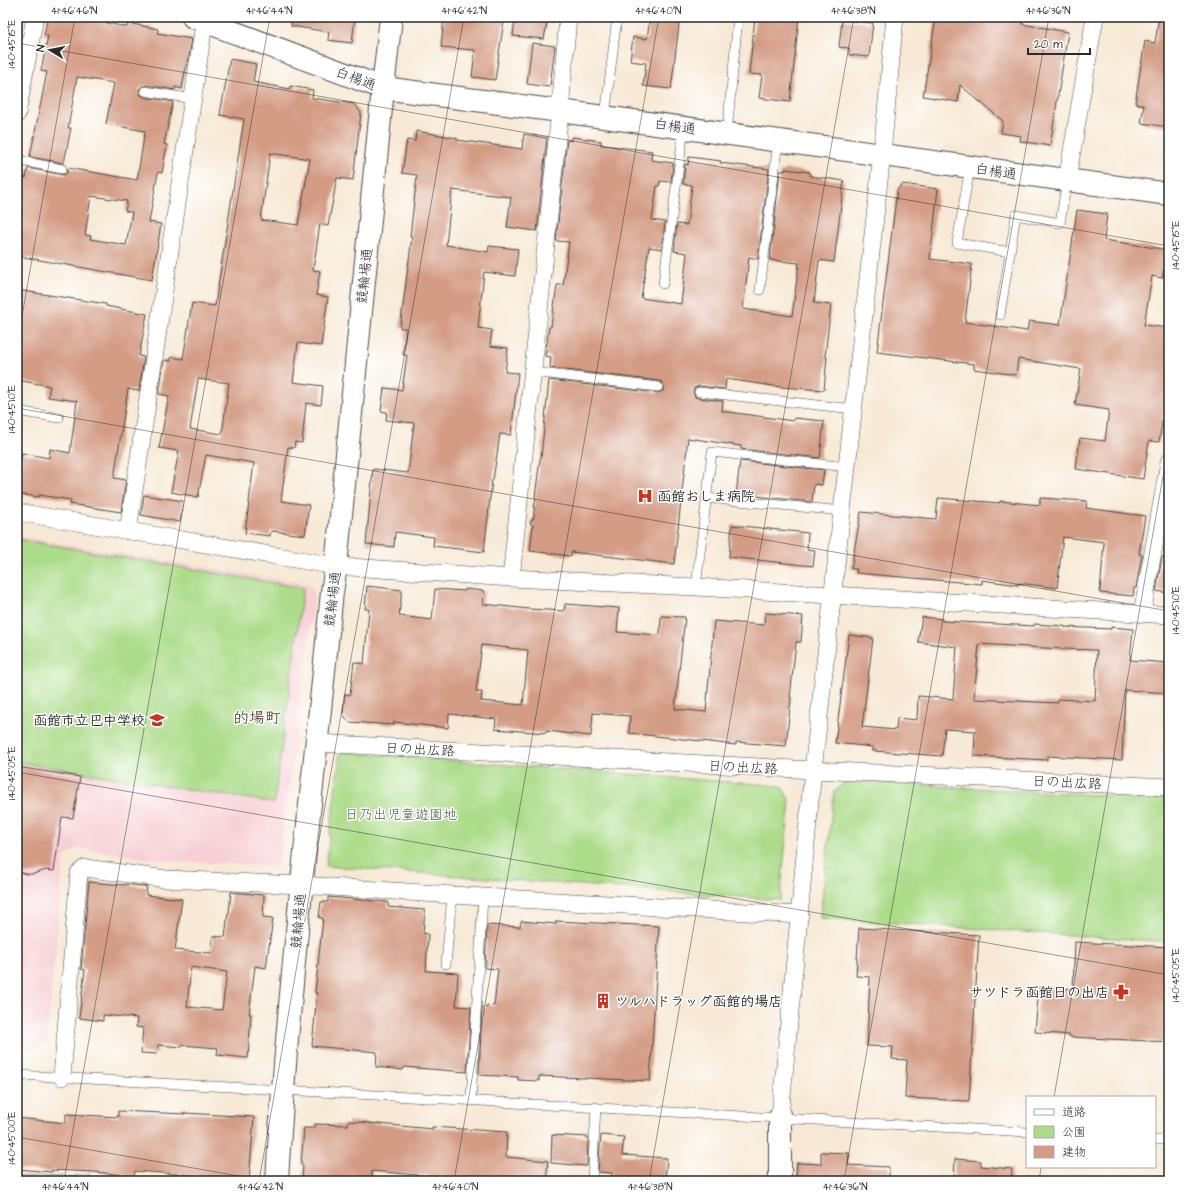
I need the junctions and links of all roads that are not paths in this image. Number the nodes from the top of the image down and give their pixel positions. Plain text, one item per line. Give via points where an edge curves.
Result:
1 (36, 17) edge
2 (391, 17) edge
3 (568, 17) edge
4 (617, 17) edge
5 (738, 17) edge
6 (895, 17) edge
7 (1095, 17) edge
8 (201, 19) edge
9 (383, 88) junction
10 (145, 91) dead end
11 (193, 99) junction
12 (560, 111) junction
13 (17, 114) edge
14 (605, 117) junction
15 (684, 128) junction
16 (727, 133) junction
17 (778, 140) junction
18 (882, 154) junction
19 (17, 160) edge
20 (970, 167) junction
21 (62, 169) dead end
22 (1067, 180) junction
23 (1169, 194) edge
24 (1010, 252) junction
25 (663, 284) dead end
26 (760, 290) dead end
27 (1000, 315) dead end
28 (532, 372) junction
29 (658, 387) dead end
30 (699, 392) dead end
31 (854, 409) junction
32 (17, 411) edge
33 (59, 418) dead end
34 (1169, 462) edge
35 (848, 467) junction
36 (707, 498) junction
37 (843, 511) junction
38 (17, 512) edge
39 (128, 531) junction
40 (336, 566) junction
41 (511, 578) junction
42 (696, 587) junction
43 (833, 596) junction
44 (1142, 614) junction
45 (1169, 615) edge
46 (317, 743) junction
47 (813, 770) junction
48 (1169, 787) edge
49 (301, 885) junction
50 (452, 895) junction
51 (483, 897) junction
52 (800, 914) junction
53 (446, 964) dead end
54 (17, 1075) edge
55 (62, 1077) junction
56 (283, 1090) junction
57 (471, 1100) junction
58 (596, 1107) junction
59 (780, 1117) junction
60 (1026, 1132) edge
61 (1156, 1140) edge
62 (1169, 1140) edge
63 (24, 1178) dead end
64 (88, 1181) edge
65 (277, 1181) edge
66 (592, 1181) edge
67 (780, 1181) edge

1 - 13 street
2 - 9 street, 競輪場通
3 - 12 street
4 - 14 lane
5 - 16 lane
6 - 18 street
7 - 22 street
8 - 9 street, 白楊通
8 - 11 street
9 - 12 street, 白楊通
9 - 40 street, 競輪場通
10 - 11 lane
11 - 39 street
12 - 14 street, 白楊通
12 - 28 street
14 - 15 street, 白楊通
15 - 16 street, 白楊通
15 - 25 lane
16 - 17 street, 白楊通
17 - 18 street, 白楊通
17 - 26 lane
18 - 20 street, 白楊通
18 - 31 street
19 - 21 lane
20 - 22 street, 白楊通
20 - 24 lane via 957,242
22 - 23 street, 白楊通
22 - 24 lane via 1060,223 1016,216
24 - 27 lane
28 - 29 lane
28 - 41 street
30 - 31 lane
31 - 35 street
32 - 33 lane
34 - 44 street
35 - 36 lane via 712,452
35 - 37 street
36 - 37 lane
36 - 42 lane
37 - 43 street
38 - 39 street
39 - 40 street
40 - 41 street
40 - 46 street, 競輪場通
41 - 42 street
42 - 43 street
43 - 44 street
43 - 47 street
44 - 45 street
46 - 47 street, 日の出広路
46 - 49 street, 競輪場通
47 - 48 street, 日の出広路
47 - 52 street
49 - 50 street
49 - 55 street via 166,879 85,868 79,873
49 - 56 street, 競輪場通
50 - 51 street
50 - 53 lane
51 - 52 street
51 - 57 lane
52 - 59 street
54 - 55 lane
55 - 56 lane
56 - 57 lane
56 - 65 street, 競輪場通
57 - 58 lane
58 - 59 lane
58 - 66 lane
59 - 60 lane
59 - 67 street
61 - 62 lane
63 - 64 lane

